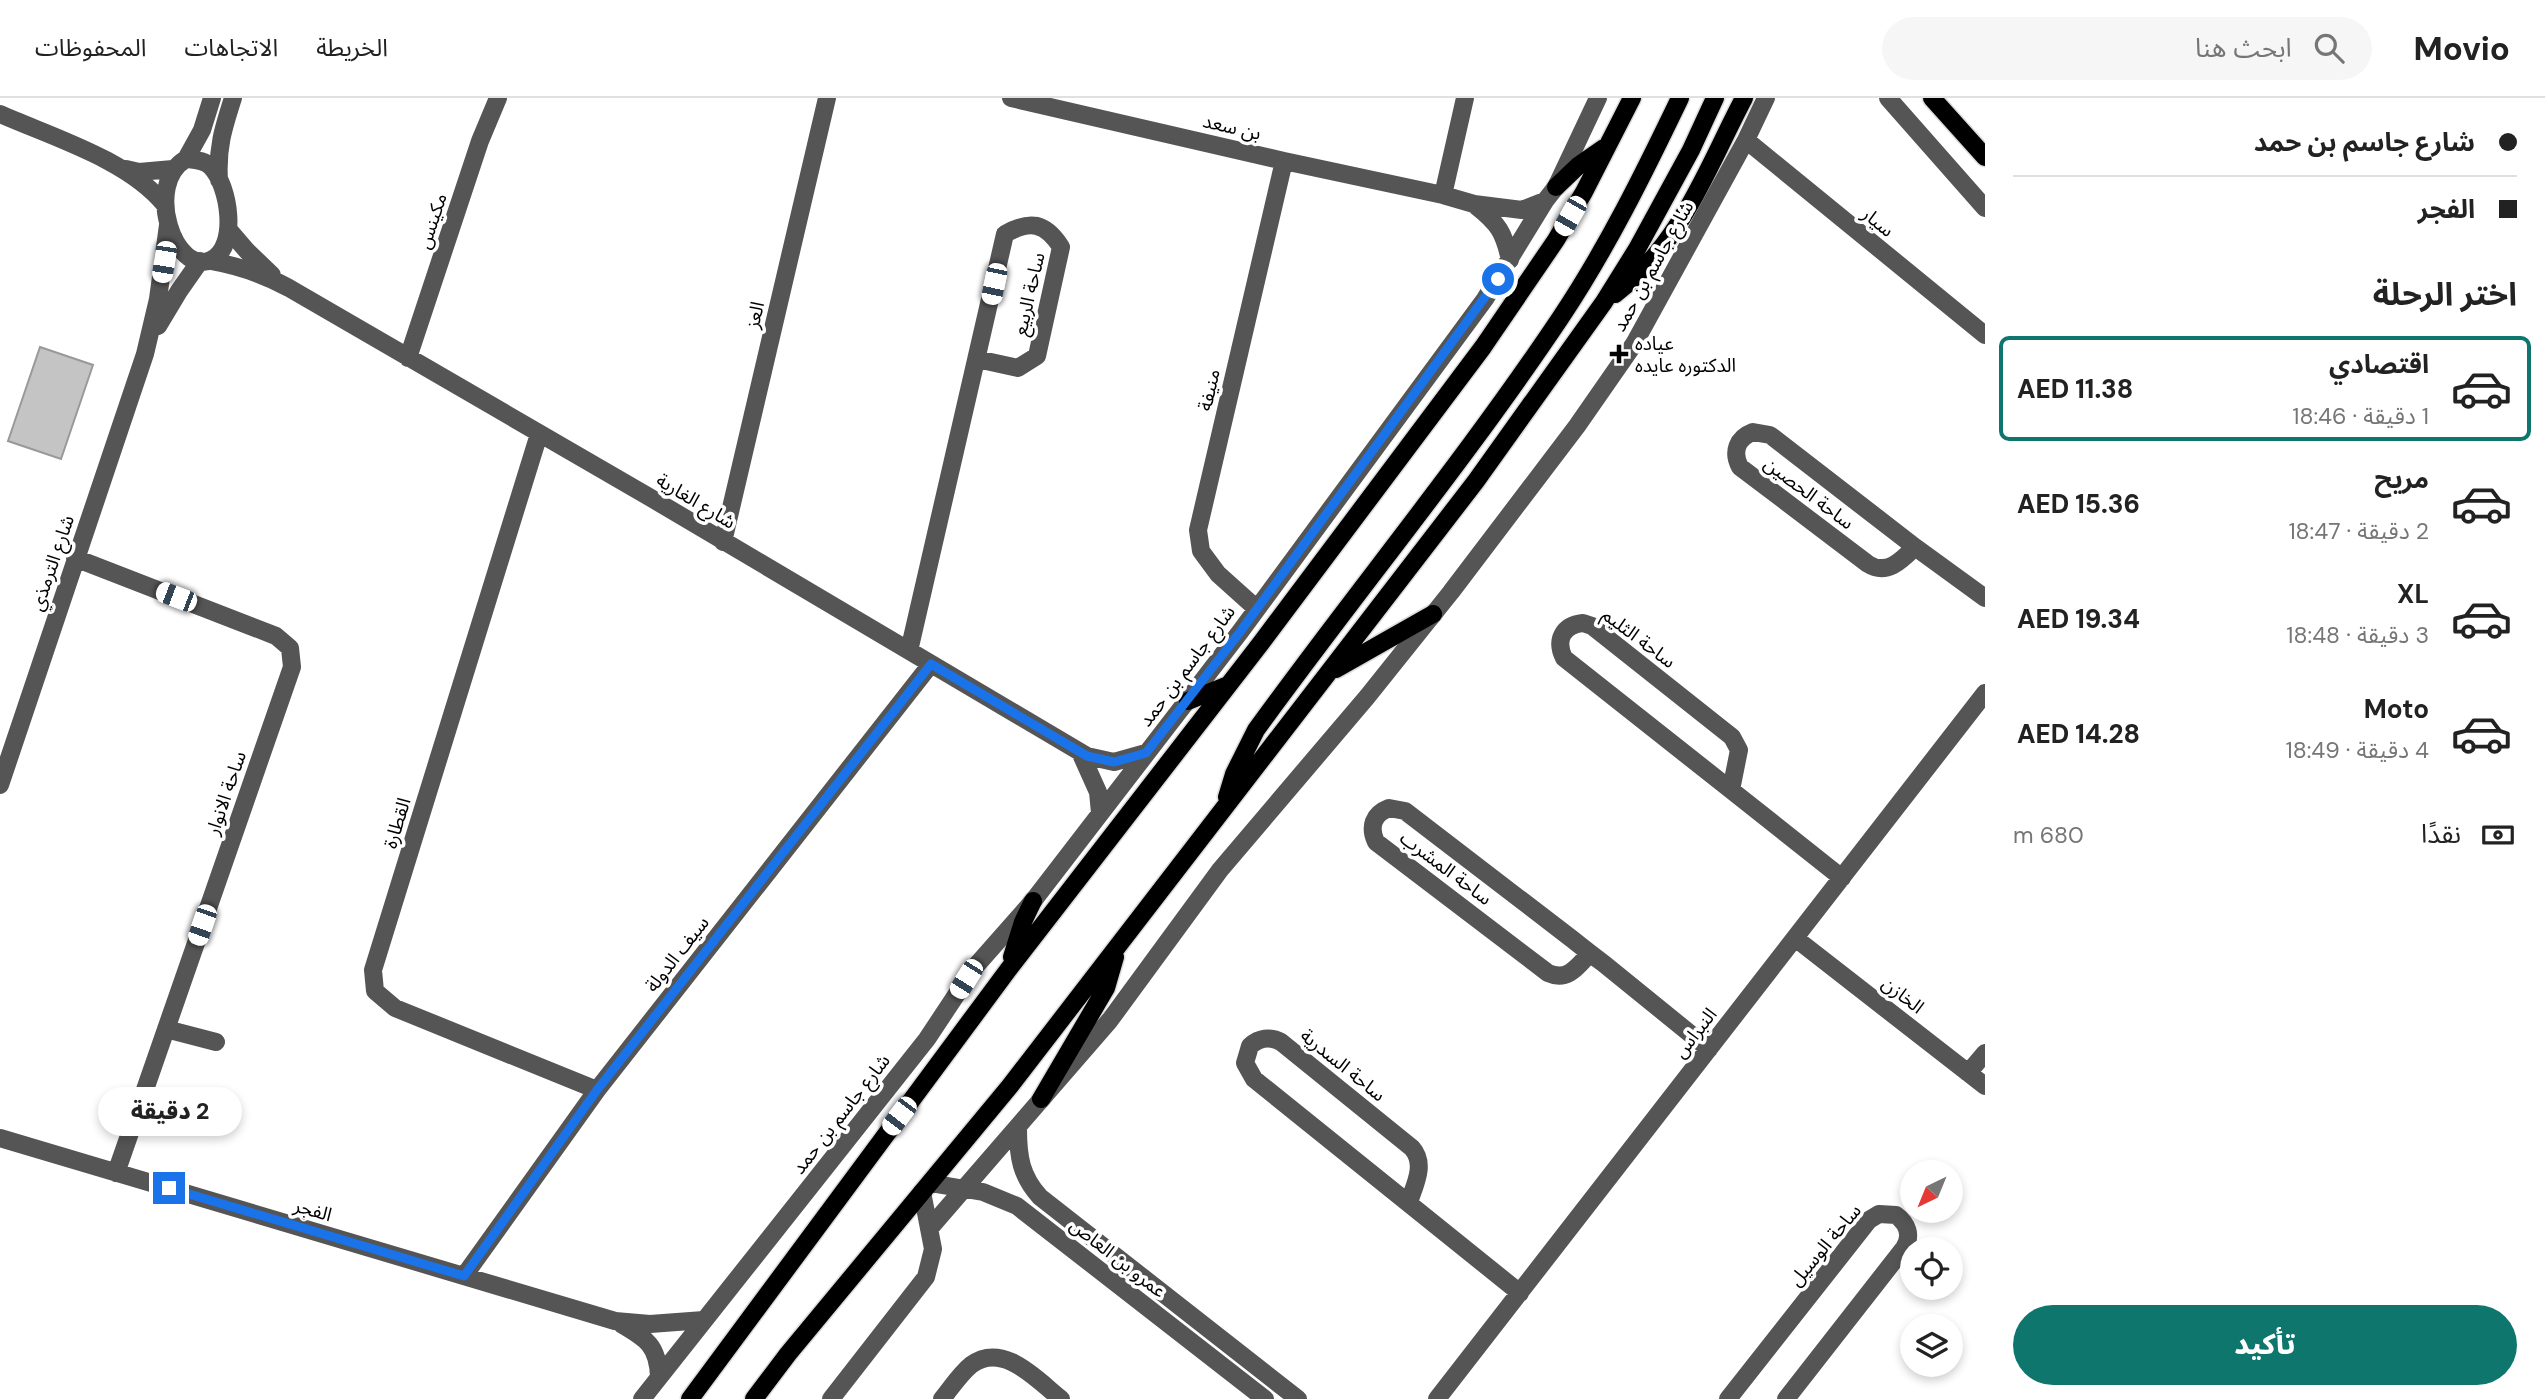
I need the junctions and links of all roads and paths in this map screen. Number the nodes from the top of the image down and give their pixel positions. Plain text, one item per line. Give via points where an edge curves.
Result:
1 (212, 98) edge
2 (233, 98) edge
3 (498, 98) edge
4 (827, 98) edge
5 (1011, 98) edge
6 (1465, 98) edge
7 (1598, 98) edge
8 (1632, 98) edge
9 (1680, 98) edge
10 (1716, 98) edge
11 (1744, 98) edge
12 (1766, 98) edge
13 (1888, 98) edge
14 (1931, 98) edge
15 (0, 114) edge
16 (1746, 140) junction
17 (1606, 146) junction
18 (1985, 157) edge
19 (1284, 161) junction
20 (180, 164) junction
21 (123, 168) junction
22 (219, 180) junction
23 (1550, 194) junction
24 (1443, 195) junction
25 (1474, 204) junction
26 (164, 205) junction
27 (1985, 208) edge
28 (168, 225) junction
29 (229, 230) junction
30 (1510, 260) junction
31 (205, 261) junction
32 (289, 288) junction
33 (1604, 302) junction
34 (1985, 335) edge
35 (145, 354) junction
36 (408, 358) junction
37 (977, 359) junction
38 (539, 434) junction
39 (723, 542) junction
40 (1915, 547) junction
41 (75, 558) junction
42 (1985, 598) edge
43 (1257, 609) junction
44 (1433, 614) junction
45 (909, 651) junction
46 (931, 664) junction
47 (1326, 675) junction
48 (1228, 685) junction
49 (1985, 694) edge
50 (1188, 701) junction
51 (5, 751) edge
52 (1080, 752) junction
53 (1146, 753) junction
54 (0, 785) edge
55 (1731, 790) junction
56 (1223, 810) junction
57 (1100, 813) junction
58 (1842, 878) junction
59 (1033, 901) junction
60 (1795, 938) junction
61 (1117, 948) junction
62 (1590, 953) junction
63 (1008, 970) junction
64 (166, 1029) junction
65 (216, 1042) dead end
66 (1709, 1049) junction
67 (1985, 1053) edge
68 (1969, 1073) junction
69 (1985, 1086) edge
70 (597, 1090) junction
71 (1041, 1099) junction
72 (1018, 1129) junction
73 (0, 1138) edge
74 (116, 1172) junction
75 (926, 1187) junction
76 (964, 1191) junction
77 (1409, 1202) junction
78 (929, 1229) junction
79 (1102, 1245) junction
80 (1089, 1262) junction
81 (464, 1276) junction
82 (1520, 1293) junction
83 (704, 1320) junction
84 (615, 1321) junction
85 (659, 1377) junction
86 (708, 1377) junction
87 (642, 1399) edge
88 (690, 1399) edge
89 (704, 1399) edge
90 (754, 1399) edge
91 (831, 1399) edge
92 (942, 1399) edge
93 (1061, 1399) edge
94 (1265, 1399) edge
95 (1298, 1399) edge
96 (1437, 1399) edge
97 (1728, 1399) edge
98 (1786, 1399) edge

1 - 20 street via 202,130
2 - 22 street via 220,139
3 - 36 street, مكينس
4 - 39 street, العز
5 - 19 street, بن سعد
6 - 24 street
7 - 23 street, شارع جاسم بن حمد
8 - 17 main road
9 - 56 main road via 1611,234 1562,316 1256,730 1234,774
10 - 33 main road, شارع جاسم بن حمد
11 - 33 main road via 1674,233 1648,265
12 - 16 street, شارع جاسم بن حمد
13 - 27 street
14 - 18 main road
15 - 21 street
16 - 34 street, سيار
16 - 44 street, شارع جاسم بن حمد via 1634,344
17 - 23 main road
17 - 48 main road via 1556,240 1483,347
19 - 24 street, بن سعد
19 - 43 street, منيفة via 1198,530 1201,551 1218,574
20 - 21 street via 139,172
20 - 22 street via 200,160 211,166
20 - 26 street via 165,190
21 - 26 street
22 - 29 street
23 - 25 street, بن سعد via 1521,210
23 - 30 street, شارع جاسم بن حمد
24 - 25 street, بن سعد
25 - 30 street via 1495,221 1505,237
26 - 28 street
28 - 31 street via 179,249
28 - 35 street, شارع الترمذي via 162,281
29 - 31 street via 223,248
29 - 32 street, شارع الغارية
30 - 43 street, شارع جاسم بن حمد
31 - 32 street, شارع الغارية via 238,266
31 - 35 street, شارع الترمذي via 169,306
32 - 36 street, شارع الغارية
33 - 47 main road, شارع جاسم بن حمد via 1476,481
35 - 41 street, شارع الترمذي
36 - 38 street, شارع الغارية
37 - 37 street, ساحة الربيع via 1018,368 1037,356 1061,247 1052,233 1037,225 1019,226 1005,234
37 - 45 street, ساحة الربيع
38 - 39 street, شارع الغارية
38 - 70 street, القطارة via 373,970 375,991 395,1008
39 - 45 street, شارع الغارية
40 - 40 street, ساحة الحصين via 1770,435 1753,432 1739,442 1736,458 1740,467 1874,568 1891,566
40 - 42 street, ساحة الحصين
41 - 51 street, شارع الترمذي
41 - 64 street, ساحة الانوار via 276,636 290,648 292,667
43 - 50 street, شارع جاسم بن حمد
44 - 47 main road
44 - 71 street, شارع جاسم بن حمد via 1220,870 1110,1020
45 - 46 street, شارع الغارية
46 - 52 street, شارع الغارية
46 - 70 street, سيف الدولة
47 - 56 main road, شارع جاسم بن حمد
48 - 50 main road
48 - 63 main road
49 - 58 street, النبراس
50 - 53 street, شارع جاسم بن حمد
51 - 54 street, شارع الترمذي
52 - 53 street, شارع الغارية via 1104,761
52 - 57 street via 1098,792
53 - 57 street, شارع جاسم بن حمد
55 - 55 street, ساحة الثليم via 1739,750 1732,737 1588,624 1573,624 1564,631 1560,647 1568,662
55 - 58 street, ساحة الثليم
56 - 61 main road, شارع جاسم بن حمد
57 - 59 street, شارع جاسم بن حمد
58 - 60 street, النبراس
59 - 63 main road
59 - 83 street, شارع جاسم بن حمد via 974,968 927,1039
60 - 66 street, النبراس
60 - 68 street, الخازن
61 - 71 main road via 1106,988
61 - 75 main road, شارع جاسم بن حمد
62 - 62 street, ساحة المشرب via 1405,811 1389,808 1375,817 1376,842 1548,973 1567,975
62 - 66 street, ساحة المشرب
63 - 86 main road
64 - 65 street
64 - 74 street, ساحة الانوار
66 - 82 street, النبراس
67 - 68 street
68 - 69 street, الخازن
70 - 81 street, سيف الدولة
71 - 72 street, شارع جاسم بن حمد
72 - 76 street, شارع جاسم بن حمد
72 - 79 street, عمرو بن العاص via 1018,1154 1026,1180 1040,1197
73 - 74 street, الفجر
74 - 81 street, الفجر
75 - 76 street, عمرو بن العاص
75 - 78 street
75 - 90 main road, شارع جاسم بن حمد
76 - 78 street, شارع جاسم بن حمد
76 - 80 street, عمرو بن العاص via 1009,1201
77 - 77 street, ساحة السدرية via 1420,1162 1412,1148 1280,1042 1270,1038 1254,1043 1245,1058 1254,1079
77 - 82 street, ساحة السدرية
78 - 91 street via 933,1249 926,1278
79 - 80 street
79 - 95 street, عمرو بن العاص
80 - 94 street, عمرو بن العاص
81 - 84 street, الفجر
82 - 96 street, النبراس
83 - 84 street, الفجر
83 - 85 street, شارع جاسم بن حمد
84 - 85 street, الفجر via 649,1342 658,1360
85 - 87 street, شارع جاسم بن حمد
86 - 88 main road
86 - 89 main road
92 - 93 street via 968,1367 988,1357 1012,1361
97 - 98 street, ساحة الوسيل via 1869,1220 1879,1214 1896,1215 1907,1228 1907,1244

